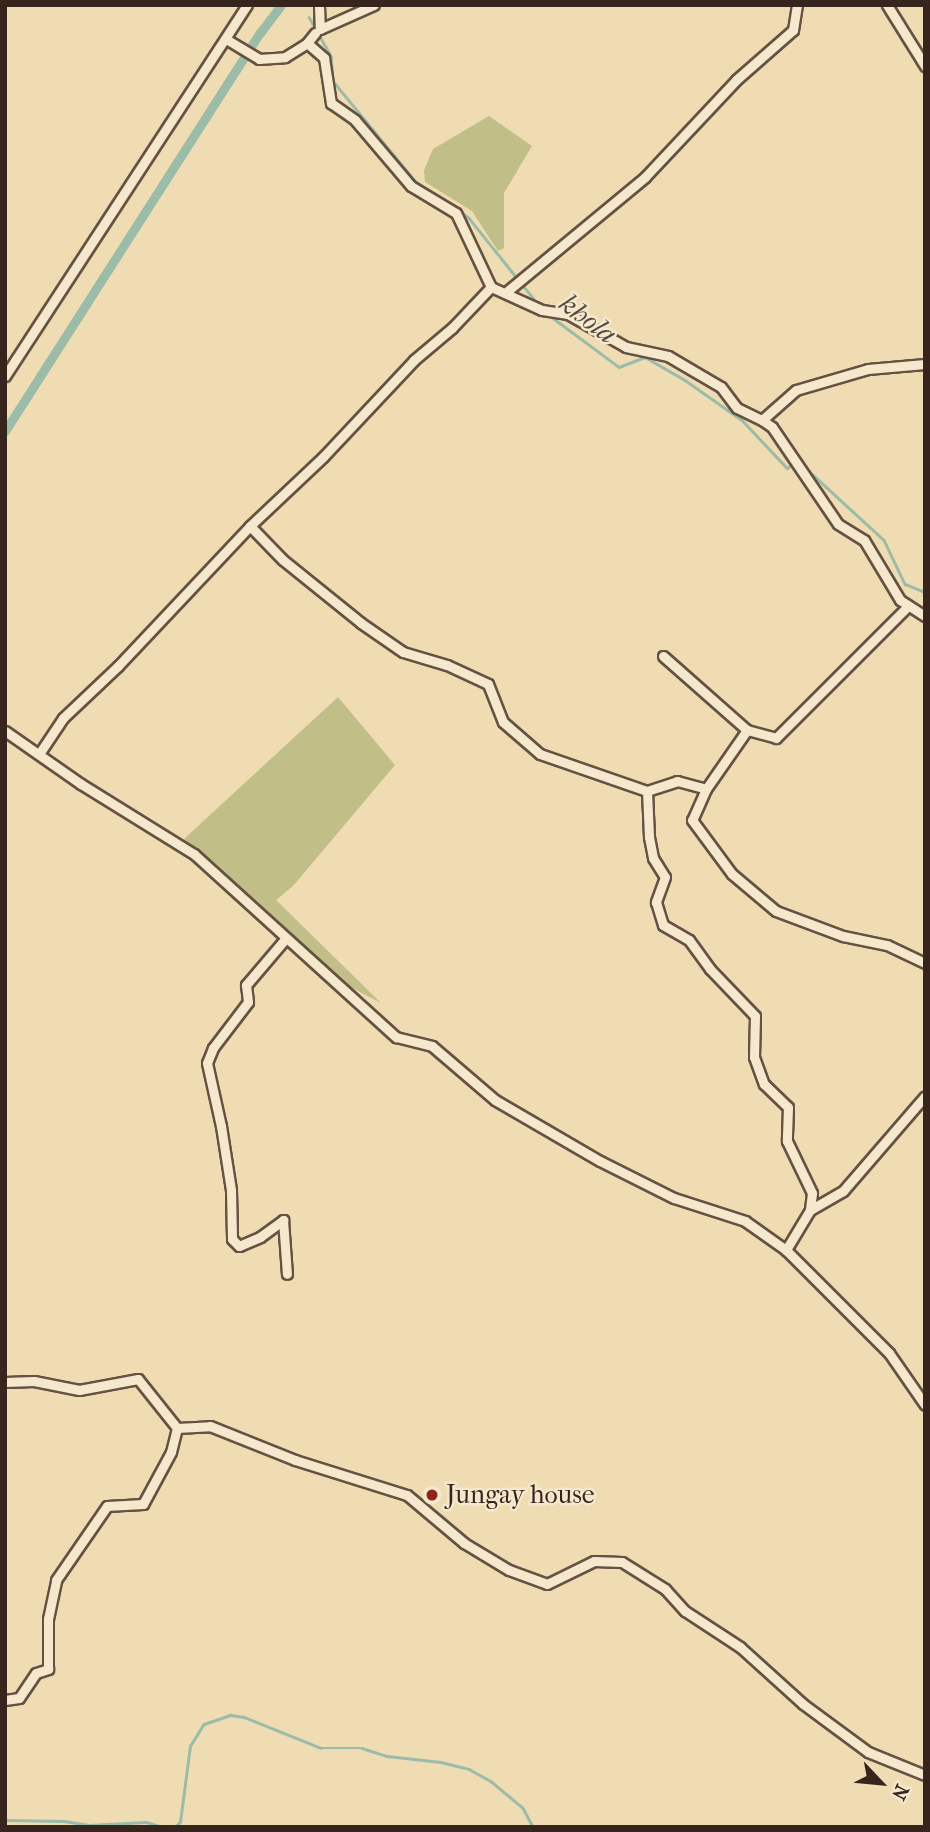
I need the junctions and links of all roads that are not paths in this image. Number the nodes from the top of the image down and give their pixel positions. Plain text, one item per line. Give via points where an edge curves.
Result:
1 (247, 5) edge
2 (318, 5) edge
3 (374, 5) edge
4 (797, 5) edge
5 (887, 5) edge
6 (314, 33) dead end
7 (226, 39) junction
8 (307, 43) junction
9 (925, 66) edge
10 (491, 287) junction
11 (505, 293) junction
12 (925, 364) edge
13 (5, 376) edge
14 (762, 420) junction
15 (250, 526) junction
16 (908, 606) junction
17 (925, 617) edge
18 (663, 656) dead end
19 (747, 730) junction
20 (5, 732) edge
21 (39, 754) junction
22 (706, 789) junction
23 (647, 791) junction
24 (286, 938) junction
25 (925, 963) edge
26 (925, 1096) edge
27 (810, 1210) junction
28 (786, 1250) junction
29 (288, 1274) dead end
30 (5, 1382) edge
31 (925, 1405) edge
32 (177, 1428) junction
33 (5, 1700) edge
34 (925, 1775) edge

1 - 7 street
2 - 3 street via 320,29
4 - 11 street via 793,30 736,80 645,177
5 - 9 street
6 - 8 street
7 - 8 street via 259,59 285,57
7 - 13 street
8 - 10 street via 324,58 331,103 355,120 411,186 456,213
10 - 11 street
10 - 15 street
11 - 14 street via 542,310 568,314 626,347 668,356 721,387 737,408
12 - 14 street via 868,369 796,390
14 - 16 street via 772,427 838,524 864,540
15 - 21 street via 63,718
15 - 23 street via 283,560 403,652 488,684 503,722 540,754
16 - 17 street
16 - 19 street via 776,738
18 - 19 street
19 - 22 street
20 - 21 street
21 - 24 street via 194,854
22 - 23 street via 677,781
22 - 25 street via 692,820 732,874 776,911 843,936 887,945
23 - 27 street via 653,858 665,877 656,902 663,925 689,940 755,1016 754,1057 764,1084 788,1107 787,1141 811,1193
24 - 28 street via 396,1037 432,1046 495,1100 674,1198 745,1220
24 - 29 street via 246,985 248,1002 212,1048 207,1063 222,1126 232,1239 239,1246 283,1220
26 - 27 street via 843,1191
27 - 28 street
28 - 31 street via 889,1353
30 - 32 street via 34,1381 79,1390 138,1379
32 - 33 street via 171,1452 143,1504 107,1506 56,1580 48,1619 48,1670 36,1673 19,1698
32 - 34 street via 210,1426 295,1460 407,1495 464,1543 509,1570 547,1584 594,1561 622,1562 740,1647 803,1704 868,1752

